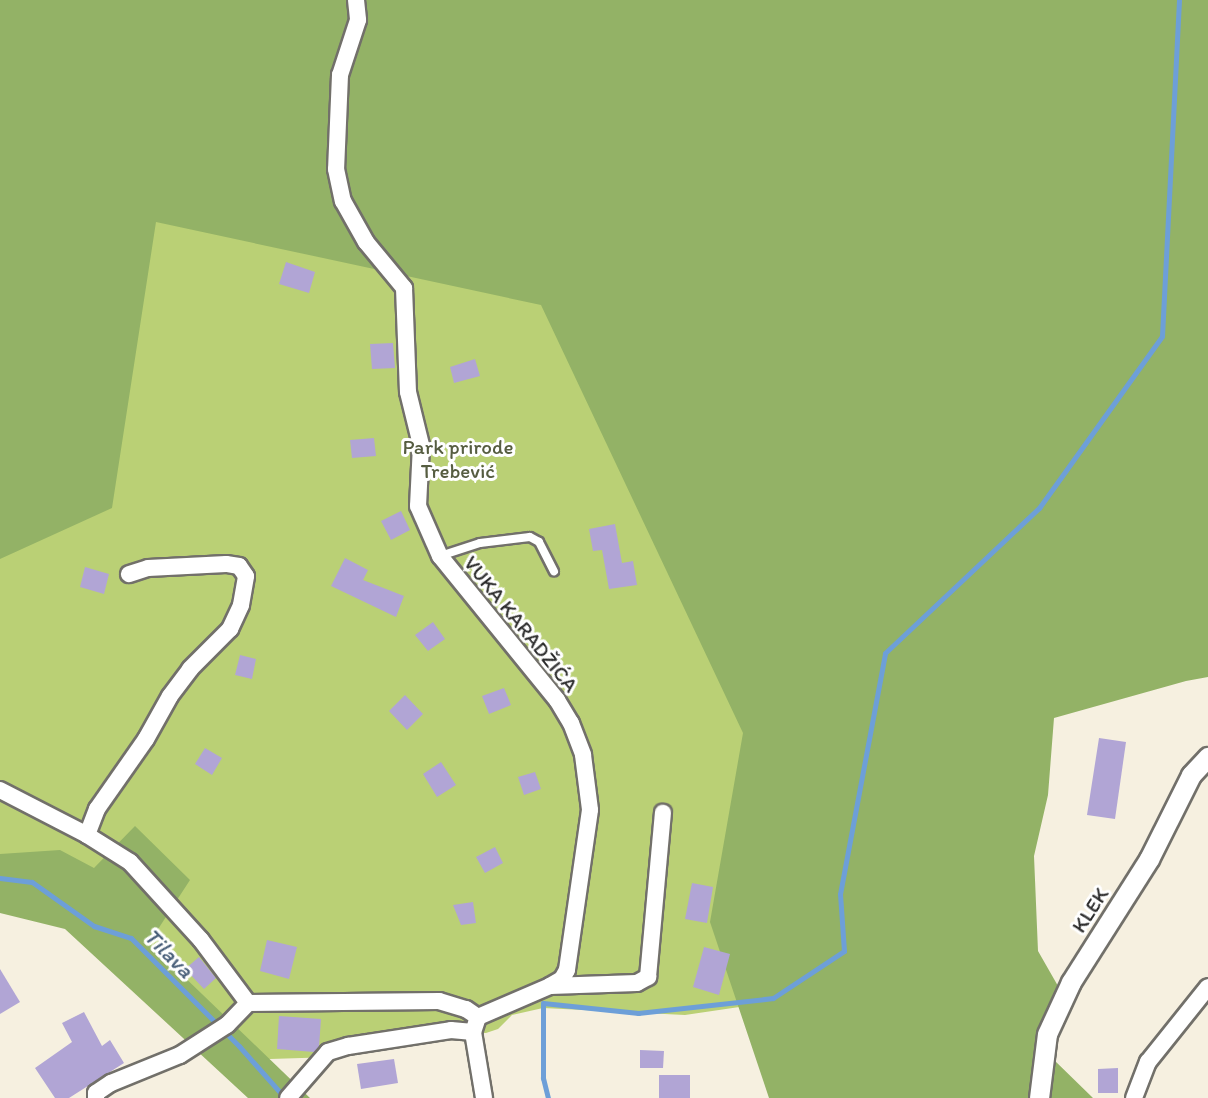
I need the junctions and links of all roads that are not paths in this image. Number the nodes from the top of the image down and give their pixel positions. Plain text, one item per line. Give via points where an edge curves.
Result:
1 (356, 0) edge
2 (440, 556) junction
3 (554, 571) dead end
4 (129, 574) dead end
5 (1208, 757) edge
6 (0, 790) edge
7 (663, 813) dead end
8 (87, 835) junction
9 (550, 986) junction
10 (1208, 987) edge
11 (248, 1003) junction
12 (476, 1024) junction
13 (291, 1094) edge
14 (96, 1098) edge
15 (484, 1098) edge
16 (1039, 1098) edge
17 (1134, 1098) edge

1 - 2 street, VUKA KARADŽIĆA via 358,20 340,75 336,169 343,201 366,242 404,288 408,392 421,445 418,506
2 - 3 lane via 480,543 530,537 539,542
2 - 9 street, VUKA KARADŽIĆA via 557,700 583,755 590,810 586,849 567,970
4 - 8 street via 148,568 226,564 239,566 246,576 241,605 230,629 170,696 97,809
5 - 16 street, KLEK via 1191,775 1149,859 1071,982 1047,1034
6 - 8 street
7 - 9 street via 648,977 637,983
8 - 11 street via 130,862 201,940
9 - 12 street
10 - 17 street via 1148,1062
11 - 12 street via 439,1001 456,1004
11 - 14 street via 211,1036 180,1055 111,1083 96,1093
12 - 13 street via 328,1052
12 - 15 street

